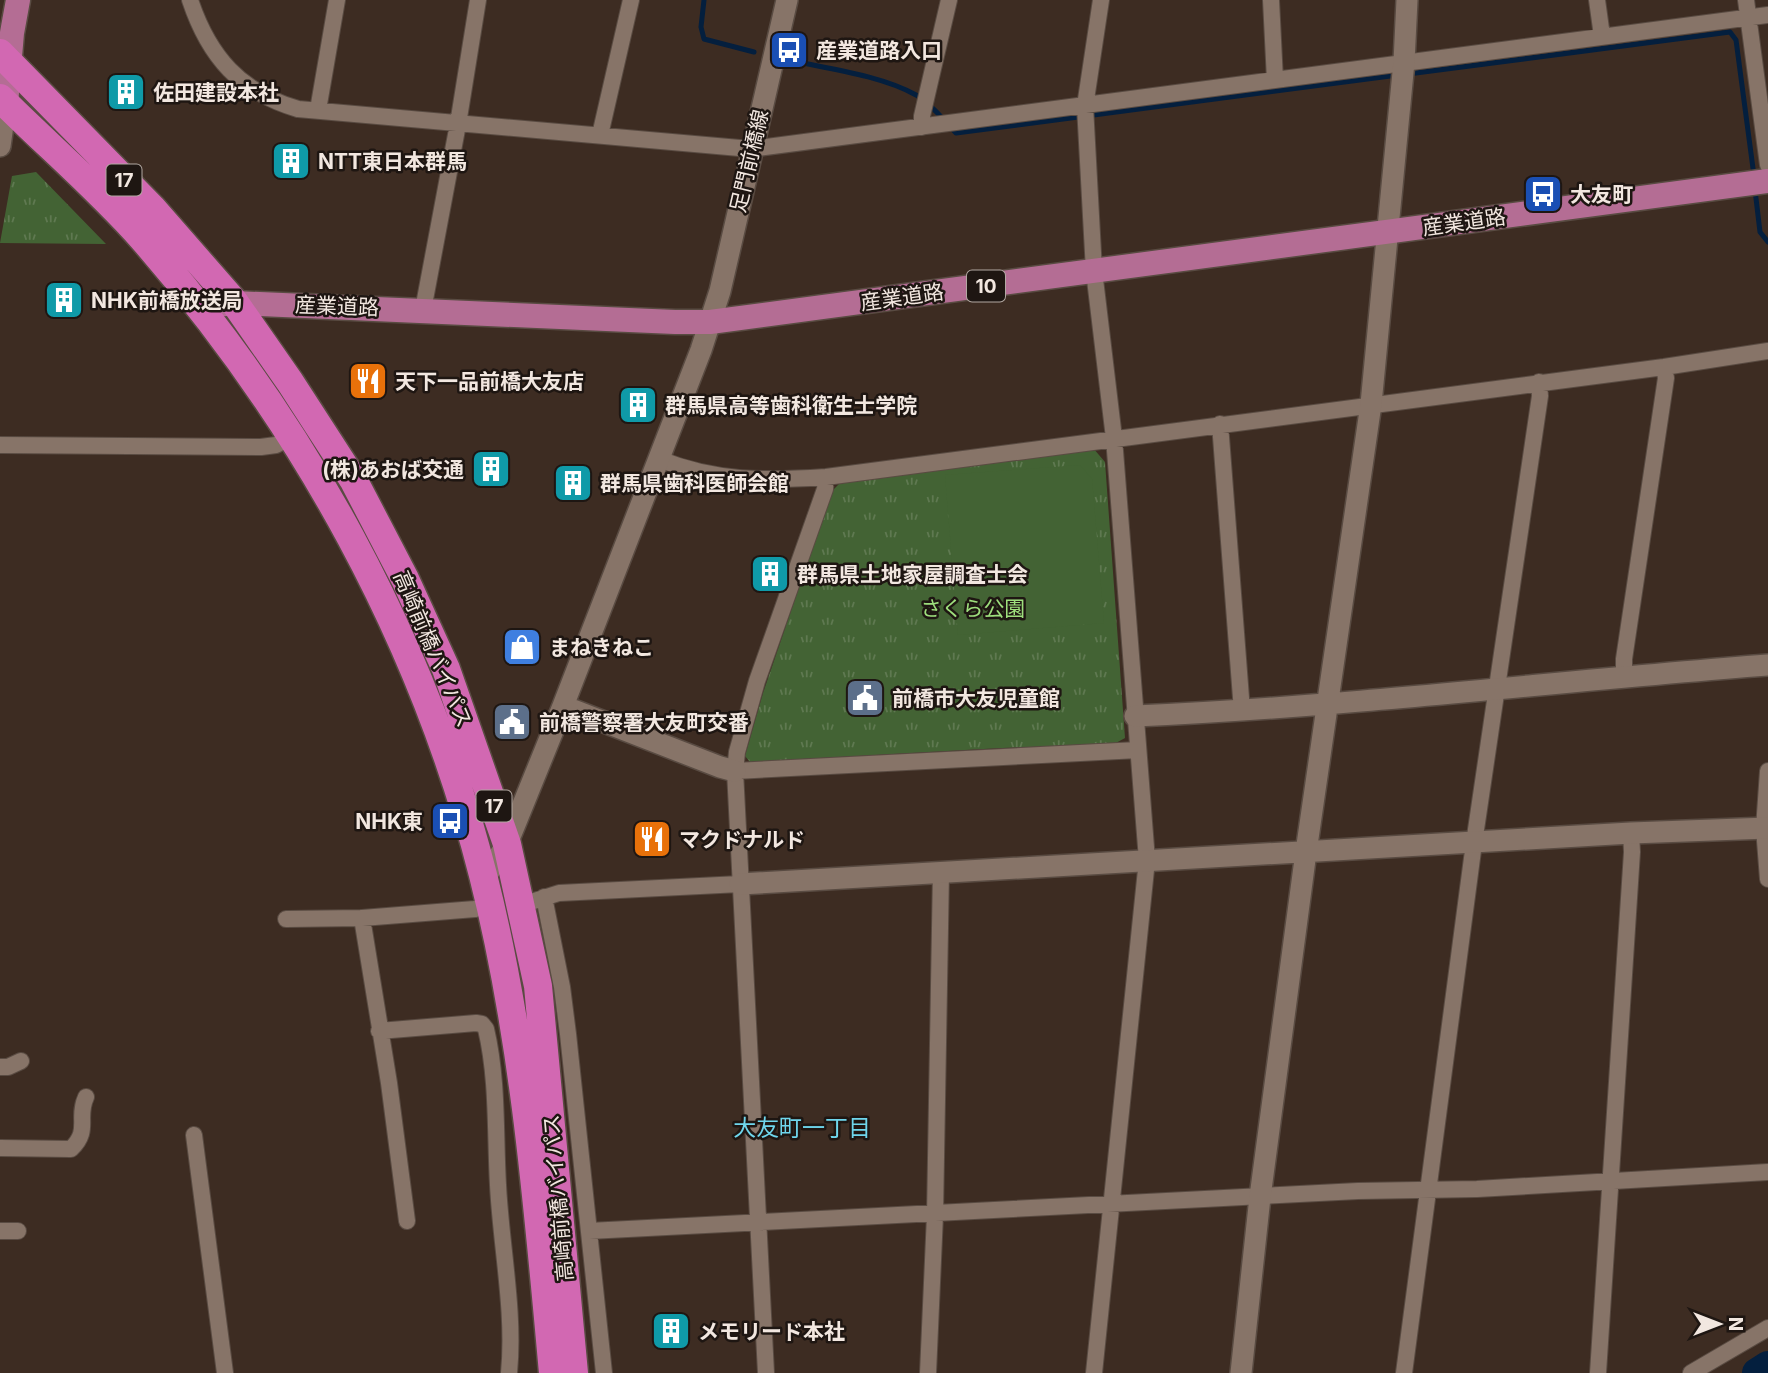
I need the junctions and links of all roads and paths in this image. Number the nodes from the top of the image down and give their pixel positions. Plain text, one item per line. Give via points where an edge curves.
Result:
1 (18, 0) edge
2 (190, 0) edge
3 (337, 0) edge
4 (478, 0) edge
5 (631, 0) edge
6 (786, 0) edge
7 (949, 0) edge
8 (1101, 0) edge
9 (1270, 0) edge
10 (1407, 0) edge
11 (1597, 0) edge
12 (1746, 0) edge
13 (1768, 15) edge
14 (1748, 18) junction
15 (1602, 36) junction
16 (4, 58) edge
17 (1404, 62) junction
18 (1275, 80) junction
19 (3, 101) edge
20 (1085, 106) junction
21 (318, 110) junction
22 (458, 124) junction
23 (922, 127) junction
24 (600, 135) junction
25 (0, 146) edge
26 (751, 149) junction
27 (1768, 164) edge
28 (1768, 181) edge
29 (1388, 232) junction
30 (1094, 271) junction
31 (235, 303) junction
32 (200, 310) junction
33 (422, 310) junction
34 (710, 322) junction
35 (1768, 351) edge
36 (1664, 367) junction
37 (1539, 382) junction
38 (1371, 404) junction
39 (1220, 424) junction
40 (290, 437) junction
41 (1114, 438) junction
42 (0, 445) edge
43 (659, 459) junction
44 (826, 477) junction
45 (1768, 665) edge
46 (1624, 676) junction
47 (1497, 689) junction
48 (1328, 702) junction
49 (563, 706) junction
50 (1242, 711) junction
51 (1135, 716) junction
52 (1138, 750) junction
53 (735, 771) junction
54 (1768, 771) edge
55 (1766, 828) edge
56 (1631, 833) junction
57 (1474, 843) junction
58 (507, 844) junction
59 (1306, 852) junction
60 (1147, 860) junction
61 (941, 872) junction
62 (1768, 879) edge
63 (740, 884) junction
64 (486, 892) junction
65 (533, 901) junction
66 (362, 918) junction
67 (286, 919) dead end
68 (379, 1031) junction
69 (21, 1061) dead end
70 (0, 1067) edge
71 (86, 1097) dead end
72 (194, 1135) dead end
73 (0, 1148) edge
74 (1768, 1172) edge
75 (1611, 1182) junction
76 (1427, 1191) junction
77 (1260, 1197) junction
78 (1112, 1206) junction
79 (935, 1214) junction
80 (407, 1221) dead end
81 (759, 1224) junction
82 (0, 1231) edge
83 (18, 1231) dead end
84 (589, 1231) junction
85 (1768, 1328) edge
86 (225, 1373) edge
87 (509, 1373) edge
88 (553, 1373) edge
89 (574, 1373) edge
90 (604, 1373) edge
91 (766, 1373) edge
92 (928, 1373) edge
93 (1094, 1373) edge
94 (1241, 1373) edge
95 (1404, 1373) edge
96 (1598, 1373) edge
97 (1691, 1373) edge

1 - 16 main road
2 - 21 street via 213,51 246,85 281,104
3 - 21 street
4 - 22 street
5 - 24 street
6 - 26 street, 足門前橋線
7 - 23 street
8 - 20 street
9 - 18 street
10 - 17 street
11 - 15 street
12 - 14 street
13 - 14 street
14 - 15 street
14 - 27 street
15 - 17 street
16 - 19 main road
16 - 31 highway, 高崎前橋バイパス / 17 via 152,208
17 - 18 street
17 - 29 street
18 - 20 street
19 - 25 street
19 - 32 highway, 高崎前橋バイパス / 17 via 142,238
20 - 23 street
20 - 30 street
21 - 22 street
22 - 24 street
22 - 33 street
23 - 26 street
24 - 26 street
26 - 34 street, 足門前橋線
28 - 29 main road, 産業道路 / 10
29 - 30 main road, 産業道路 / 10
29 - 38 street
30 - 34 main road, 産業道路 / 10
30 - 41 street
31 - 32 main road, 産業道路 / 10
31 - 33 main road, 産業道路 / 10
31 - 58 highway, 高崎前橋バイパス / 17 via 354,481 405,579 446,669
32 - 40 highway, 高崎前橋バイパス / 17
33 - 34 main road, 産業道路 / 10
34 - 43 street, 足門前橋線
35 - 36 street
36 - 37 street
36 - 46 street
37 - 38 street
37 - 47 street
38 - 39 street
38 - 48 street
39 - 41 street
39 - 50 street
40 - 42 street via 261,447
40 - 64 highway, 高崎前橋バイパス / 17 via 355,544 404,644 451,768
41 - 44 street
41 - 51 street
43 - 44 street via 724,478
43 - 49 street, 足門前橋線
44 - 53 street via 757,681
45 - 46 street
46 - 47 street
47 - 48 street
47 - 57 street
48 - 50 street
48 - 59 street
49 - 53 street
49 - 58 street, 足門前橋線
50 - 51 street
51 - 52 street
52 - 53 street
52 - 60 street
53 - 63 street
54 - 55 street
55 - 56 street
55 - 62 street
56 - 57 street
56 - 75 street
57 - 59 street
57 - 76 street
58 - 64 street, 足門前橋線
58 - 65 highway, 高崎前橋バイパス / 17
59 - 60 street
59 - 77 street
60 - 61 street
60 - 78 street
61 - 63 street
61 - 79 street
63 - 65 street via 559,893
63 - 81 street
64 - 66 street via 475,909
64 - 88 highway, 高崎前橋バイパス / 17 via 522,1088
65 - 84 street via 564,999
65 - 89 highway, 高崎前橋バイパス / 17
66 - 67 street
66 - 68 street
68 - 80 street
68 - 87 street via 476,1023 486,1029 494,1089
69 - 70 street
71 - 73 street via 82,1136 71,1149
72 - 86 street
74 - 75 street
75 - 76 street
75 - 96 street
76 - 77 street
76 - 95 street
77 - 78 street
77 - 94 street
78 - 79 street
78 - 93 street
79 - 81 street
79 - 92 street
81 - 84 street
81 - 91 street
82 - 83 street
84 - 90 street
85 - 97 street

